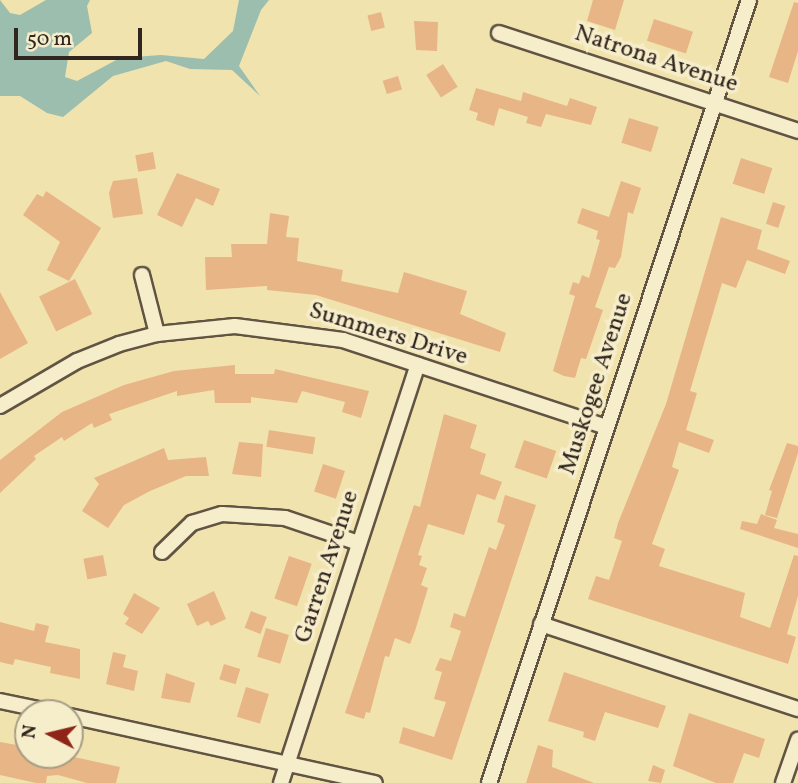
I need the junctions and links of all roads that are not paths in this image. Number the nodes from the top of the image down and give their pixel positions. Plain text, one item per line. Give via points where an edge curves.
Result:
1 (748, 0) edge
2 (499, 33) dead end
3 (714, 103) junction
4 (798, 131) edge
5 (142, 275) dead end
6 (157, 334) junction
7 (418, 365) junction
8 (0, 406) edge
9 (606, 427) junction
10 (359, 544) junction
11 (162, 552) dead end
12 (541, 624) junction
13 (798, 709) edge
14 (84, 719) edge
15 (798, 740) edge
16 (287, 765) junction
17 (281, 783) edge
18 (375, 783) edge
19 (489, 783) edge
20 (783, 783) edge

1 - 3 street, Muskogee Avenue
2 - 3 street, Natrona Avenue
3 - 4 street, Natrona Avenue
3 - 9 street, Muskogee Avenue
5 - 6 street
6 - 7 street, Summers Drive via 235,326 274,328 343,340
6 - 8 street, Summers Drive via 77,361
7 - 9 street, Summers Drive
7 - 10 street, Garren Avenue
9 - 12 street, Muskogee Avenue
10 - 11 street via 285,518 222,514 192,523
10 - 16 street, Garren Avenue
12 - 13 street
12 - 19 street, Muskogee Avenue
14 - 16 street
15 - 20 street
16 - 17 street, Garren Avenue
16 - 18 street

